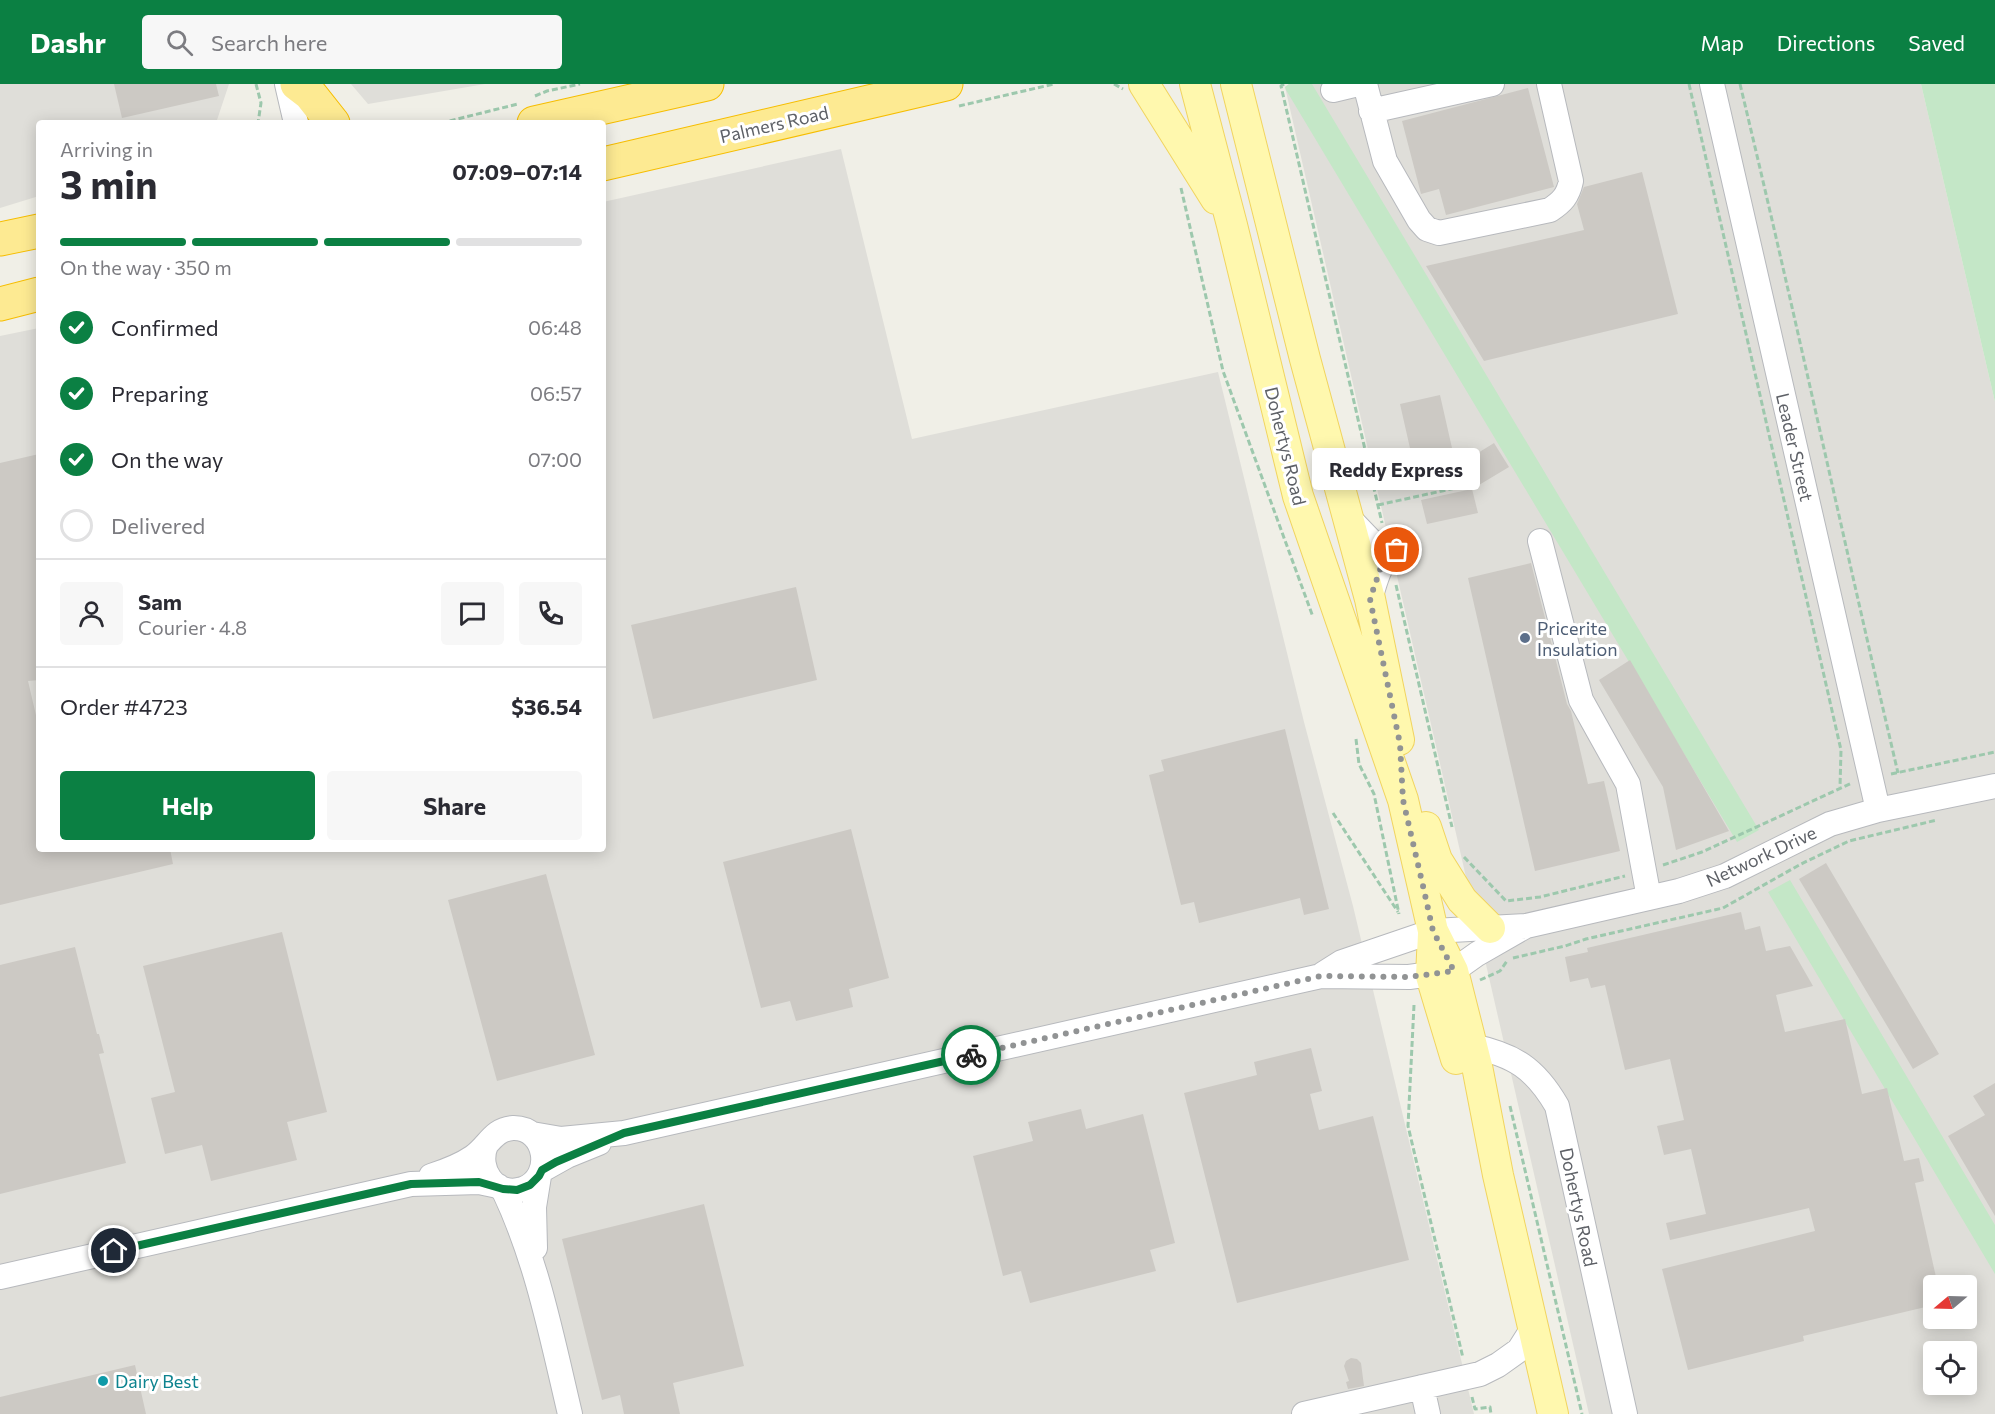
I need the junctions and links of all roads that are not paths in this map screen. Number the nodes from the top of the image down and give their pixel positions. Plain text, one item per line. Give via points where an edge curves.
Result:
1 (287, 84) edge
2 (297, 84) edge
3 (707, 84) edge
4 (946, 84) edge
5 (1144, 84) edge
6 (1195, 84) edge
7 (1358, 84) edge
8 (1365, 84) edge
9 (1491, 84) edge
10 (1549, 84) edge
11 (1712, 84) edge
12 (1241, 88) edge
13 (1333, 90) dead end
14 (527, 108) edge
15 (1371, 111) junction
16 (295, 120) edge
17 (331, 120) edge
18 (606, 163) edge
19 (1232, 225) junction
20 (36, 232) edge
21 (0, 239) edge
22 (36, 295) edge
23 (0, 304) edge
24 (1348, 517) junction
25 (1540, 541) dead end
26 (1370, 599) junction
27 (1400, 744) junction
28 (1995, 786) edge
29 (1403, 800) junction
30 (1878, 810) junction
31 (1649, 898) junction
32 (1526, 926) junction
33 (1490, 928) junction
34 (1433, 931) junction
35 (1455, 975) junction
36 (1321, 976) junction
37 (1472, 1046) junction
38 (624, 1133) junction
39 (531, 1134) junction
40 (486, 1145) junction
41 (541, 1173) junction
42 (1498, 1175) junction
43 (411, 1184) junction
44 (501, 1187) junction
45 (536, 1272) junction
46 (0, 1277) edge
47 (1533, 1328) junction
48 (1422, 1387) junction
49 (570, 1414) edge
50 (1304, 1414) edge
51 (1428, 1414) edge
52 (1553, 1414) edge
53 (1625, 1414) edge

1 - 16 street
2 - 17 highway
3 - 14 highway
4 - 18 highway, Palmers Road
5 - 19 main road
6 - 19 main road, Dohertys Road
7 - 13 street
8 - 15 street
9 - 15 street
10 - 15 street via 1571,181 1569,193 1550,210 1439,234 1419,220 1385,161
11 - 30 street, Leader Street
12 - 24 main road, Dohertys Road via 1305,359
19 - 29 main road, Dohertys Road via 1298,496
20 - 21 highway
22 - 23 highway
24 - 26 main road, Dohertys Road
24 - 26 street via 1372,542 1388,552
25 - 31 street via 1581,700 1628,784
26 - 27 main road, Dohertys Road
27 - 29 main road, Dohertys Road
27 - 33 main road via 1437,860 1461,900
28 - 30 street, Network Drive
29 - 34 main road, Dohertys Road
30 - 31 street, Network Drive via 1830,824 1725,876
31 - 32 street, Network Drive
32 - 33 street, Network Drive
32 - 35 street, Network Drive via 1477,954
33 - 34 street, Network Drive
34 - 35 main road, Dohertys Road
34 - 36 street, Network Drive via 1342,962
35 - 36 street
35 - 37 main road, Dohertys Road
35 - 42 main road, Dohertys Road via 1463,1080
36 - 38 street
37 - 42 main road, Dohertys Road
37 - 53 street, Dohertys Road via 1522,1063 1557,1106
38 - 39 street via 561,1139
38 - 41 street via 567,1156
39 - 40 street via 506,1129
39 - 41 street via 543,1150
40 - 43 street via 460,1165
40 - 44 street via 483,1168
41 - 44 street via 524,1188
41 - 45 street via 534,1207
42 - 47 main road, Dohertys Road
43 - 44 street via 479,1182
43 - 46 street
44 - 45 street
45 - 49 street
47 - 48 street via 1519,1350 1498,1365 1480,1374
47 - 52 main road, Dohertys Road
48 - 50 street
48 - 51 street

